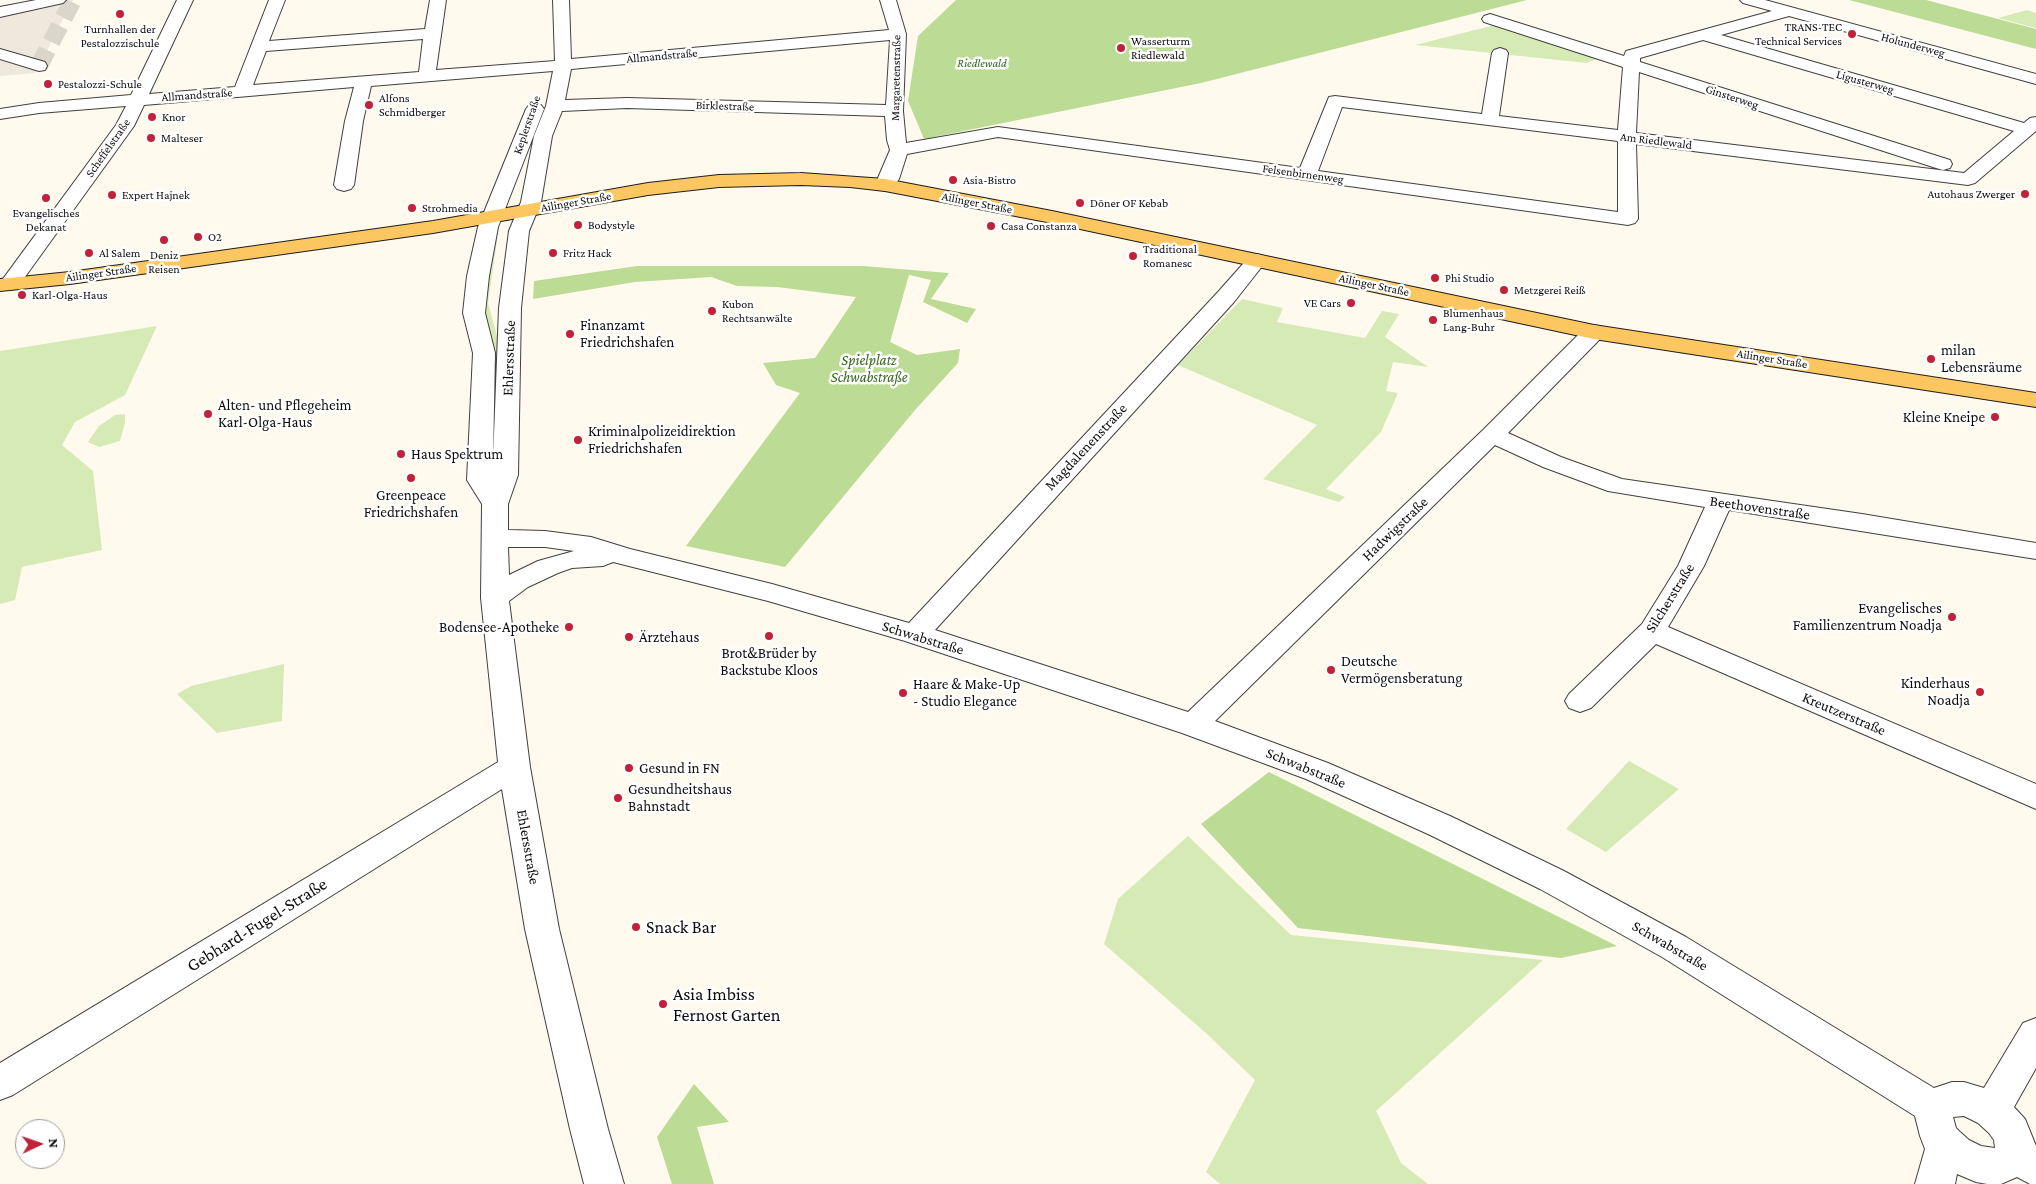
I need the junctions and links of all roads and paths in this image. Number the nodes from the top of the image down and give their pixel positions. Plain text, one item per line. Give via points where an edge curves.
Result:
1 (58, 0) edge
2 (185, 0) edge
3 (277, 0) edge
4 (438, 0) edge
5 (562, 0) edge
6 (888, 0) edge
7 (1748, 0) edge
8 (1790, 11) junction
9 (0, 12) edge
10 (1490, 18) dead end
11 (432, 33) junction
12 (898, 34) junction
13 (1703, 35) junction
14 (260, 47) junction
15 (1500, 53) dead end
16 (0, 54) edge
17 (544, 60) junction
18 (562, 65) junction
19 (1632, 65) junction
20 (0, 70) edge
21 (427, 76) junction
22 (2036, 79) edge
23 (364, 81) junction
24 (242, 92) junction
25 (138, 99) junction
26 (555, 106) junction
27 (894, 111) junction
28 (0, 114) edge
29 (1490, 120) junction
30 (2031, 126) edge
31 (1627, 138) junction
32 (898, 150) junction
33 (1307, 174) junction
34 (1975, 174) junction
35 (344, 185) dead end
36 (886, 185) junction
37 (527, 211) junction
38 (492, 217) junction
39 (1257, 260) junction
40 (5, 284) edge
41 (1594, 332) junction
42 (2036, 400) edge
43 (1492, 435) junction
44 (1720, 502) junction
45 (495, 504) junction
46 (494, 538) junction
47 (2036, 551) edge
48 (622, 556) junction
49 (494, 598) junction
50 (1652, 631) junction
51 (915, 634) junction
52 (1580, 701) dead end
53 (1193, 725) junction
54 (514, 767) junction
55 (2036, 797) edge
56 (2036, 1034) edge
57 (0, 1083) edge
58 (1991, 1110) junction
59 (1957, 1150) edge
60 (2025, 1161) edge
61 (604, 1184) edge
62 (1935, 1184) edge

1 - 9 street
2 - 25 street, Scheffelstraße
3 - 14 street
4 - 11 street
5 - 18 street, Keplerstraße
6 - 12 street, Margaretenstraße
7 - 8 street, Holunderweg
8 - 13 street
8 - 22 street, Holunderweg
10 - 19 street, Ginsterweg
11 - 14 street
11 - 21 street
12 - 18 street, Allmandstraße
12 - 27 street, Margaretenstraße
13 - 19 street via 1632,55
13 - 30 street, Ligusterweg
14 - 24 street
15 - 29 street
16 - 20 street via 39,66
17 - 18 street, Allmandstraße
17 - 21 street, Allmandstraße
17 - 38 street, Keplerstraße via 532,117
18 - 26 street, Keplerstraße
19 - 31 street
19 - 34 street, Ginsterweg
21 - 23 street, Allmandstraße
23 - 24 street, Allmandstraße
23 - 35 street
24 - 25 street, Allmandstraße
25 - 28 street, Allmandstraße
25 - 40 street, Scheffelstraße via 125,126
26 - 27 street, Birklestraße via 627,103
26 - 37 street, Keplerstraße via 543,136
27 - 32 street, Margaretenstraße
29 - 31 street, Am Riedlewald
29 - 33 street, Am Riedlewald via 1335,101
30 - 34 street
31 - 33 street, Felsenbirnenweg via 1628,219
31 - 34 street, Am Riedlewald via 1968,179
32 - 33 street, Felsenbirnenweg via 998,132
32 - 36 street, Margaretenstraße
36 - 37 main road, Ailinger Straße via 801,179 719,181 648,189
36 - 39 main road, Ailinger Straße
37 - 38 main road, Ailinger Straße
37 - 45 street, Ehlersstraße via 519,231 510,308 505,475
38 - 40 main road, Ailinger Straße via 207,259
38 - 45 street, Ehlersstraße via 478,276 474,313 484,353 480,480
39 - 41 main road, Ailinger Straße
39 - 51 street, Magdalenenstraße
41 - 42 main road, Ailinger Straße
41 - 43 street, Hadwigstraße
43 - 44 street, Beethovenstraße via 1617,486
43 - 53 street, Hadwigstraße
44 - 47 street, Beethovenstraße
44 - 50 street, Silcherstraße via 1691,566
45 - 46 street, Ehlersstraße
46 - 48 street, Schwabstraße via 545,538 591,545
46 - 49 street, Ehlersstraße
48 - 49 street, Schwabstraße via 570,560 518,581
48 - 51 street, Schwabstraße via 772,593
49 - 54 street, Ehlersstraße
50 - 52 street, Silcherstraße
50 - 55 street, Kreutzerstraße
51 - 53 street, Schwabstraße
53 - 59 street, Schwabstraße via 1318,771 1439,825 1552,880 1674,947 1891,1080
54 - 57 street, Gebhard-Fugel-Straße
54 - 61 street, Ehlersstraße via 542,929
56 - 58 street
58 - 59 street via 1978,1103 1952,1099 1942,1102
58 - 60 street via 2011,1132
59 - 60 street via 2000,1166 2009,1161
59 - 62 street

